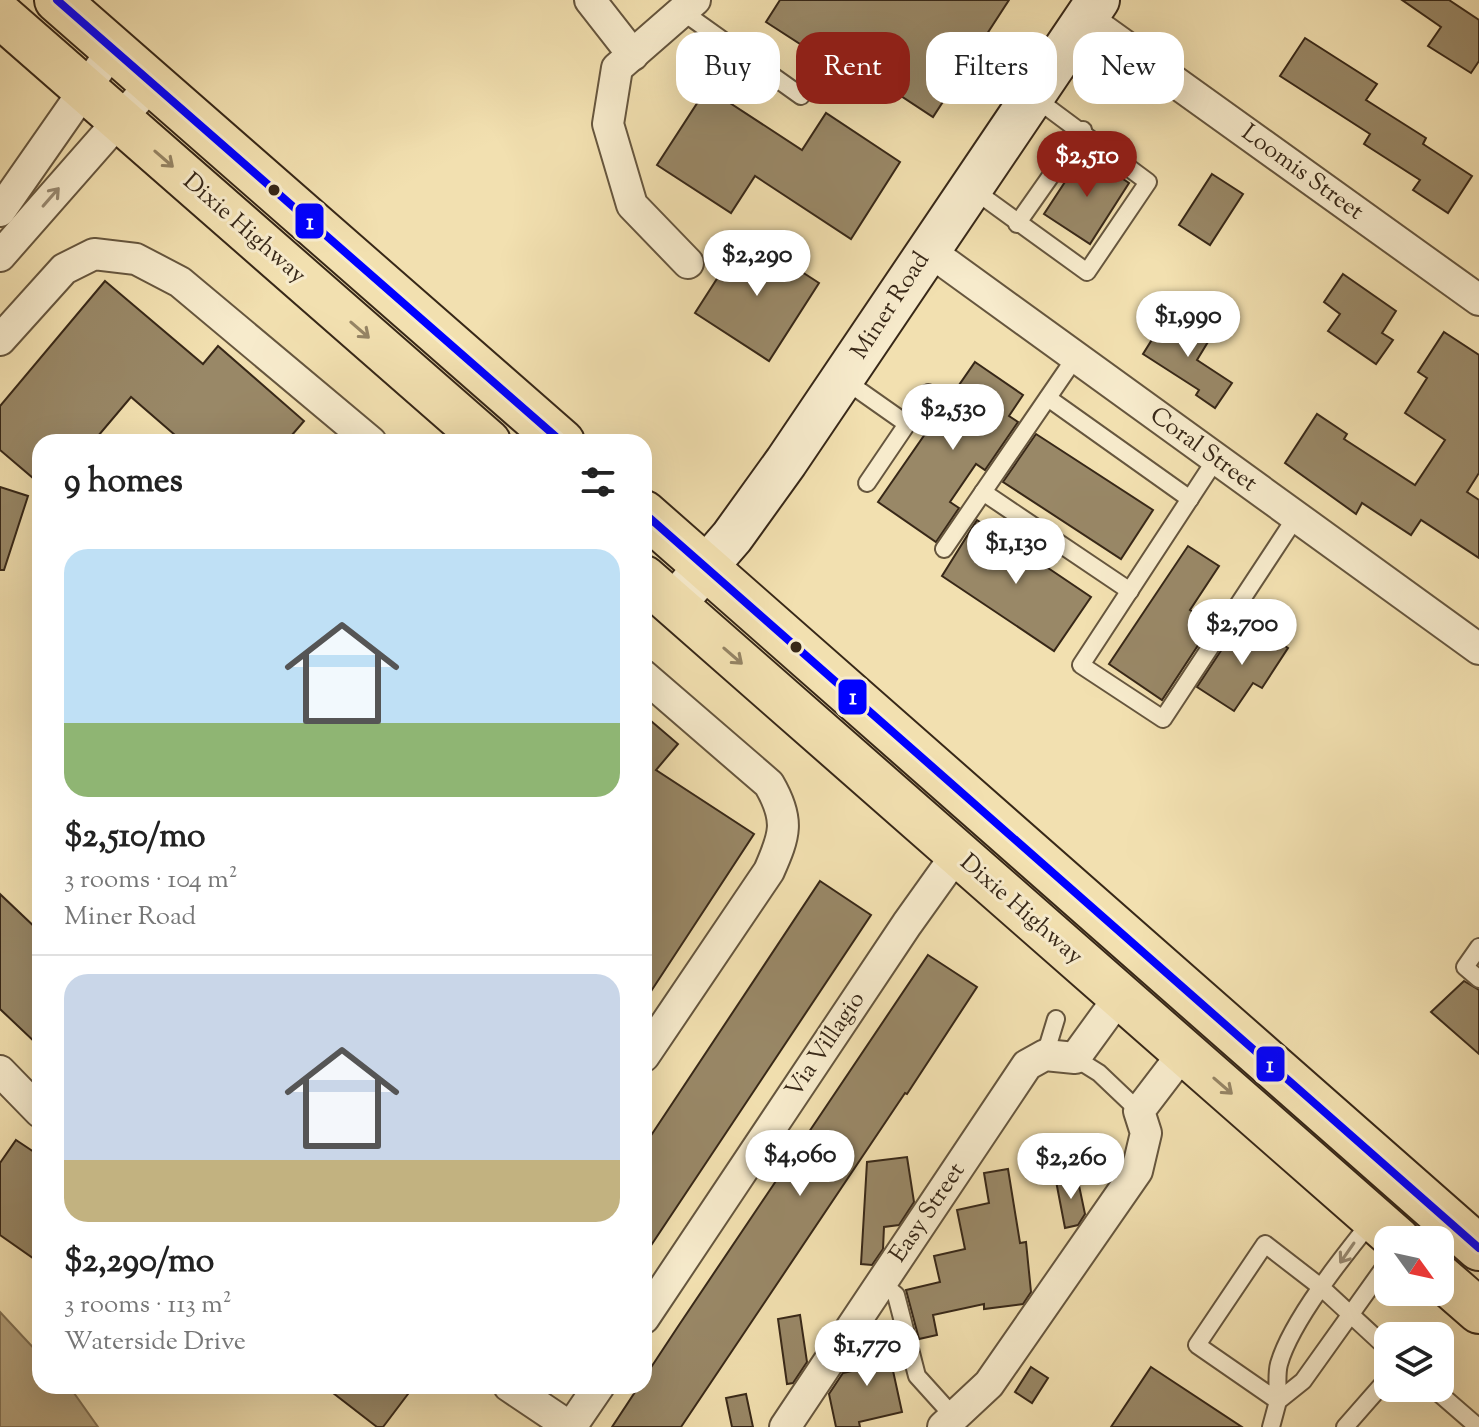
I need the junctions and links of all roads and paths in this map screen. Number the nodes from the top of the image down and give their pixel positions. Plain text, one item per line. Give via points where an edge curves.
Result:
1 (57, 0) edge
2 (590, 0) edge
3 (689, 6) edge
4 (1092, 9) edge
5 (0, 15) edge
6 (113, 49) junction
7 (633, 55) junction
8 (1057, 61) edge
9 (152, 83) junction
10 (86, 91) junction
11 (796, 92) edge
12 (1028, 104) edge
13 (1044, 104) edge
14 (121, 122) junction
15 (1083, 130) junction
16 (971, 188) junction
17 (0, 211) edge
18 (1017, 224) junction
19 (928, 250) junction
20 (0, 256) edge
21 (688, 263) dead end
22 (1479, 300) edge
23 (0, 340) edge
24 (1075, 358) junction
25 (843, 379) junction
26 (928, 393) dead end
27 (1048, 398) junction
28 (907, 424) junction
29 (361, 434) edge
30 (479, 434) edge
31 (553, 434) edge
32 (1216, 459) junction
33 (867, 483) dead end
34 (983, 492) junction
35 (1190, 499) junction
36 (1296, 517) junction
37 (652, 520) edge
38 (944, 549) dead end
39 (706, 567) junction
40 (659, 591) edge
41 (1130, 591) junction
42 (1479, 649) edge
43 (652, 683) edge
44 (957, 854) junction
45 (1479, 947) edge
46 (1479, 979) edge
47 (1120, 996) junction
48 (1056, 1019) dead end
49 (652, 1044) edge
50 (1184, 1052) junction
51 (1060, 1056) junction
52 (0, 1071) edge
53 (32, 1104) edge
54 (1139, 1111) junction
55 (1383, 1226) edge
56 (1468, 1239) edge
57 (1374, 1240) edge
58 (1374, 1281) edge
59 (882, 1283) junction
60 (1322, 1288) junction
61 (1454, 1289) edge
62 (652, 1306) edge
63 (1479, 1311) edge
64 (1349, 1314) junction
65 (1374, 1336) edge
66 (521, 1394) edge
67 (593, 1394) edge
68 (1374, 1394) edge
69 (1278, 1401) junction
70 (1449, 1402) edge
71 (949, 1422) edge
72 (570, 1427) edge
73 (785, 1427) edge
74 (1271, 1427) edge
75 (1345, 1427) edge
76 (1478, 1427) edge

1 - 6 main road, Dixie Highway
2 - 7 street
3 - 7 street
3 - 11 lane
4 - 8 street, Miner Road
4 - 22 street, Loomis Street
5 - 10 main road, Dixie Highway
6 - 9 main road, Dixie Highway
6 - 10 street
7 - 21 street via 617,68 608,124 632,205
9 - 14 street
9 - 31 main road, Dixie Highway
10 - 14 main road, Dixie Highway
10 - 17 street
12 - 16 street, Miner Road
13 - 15 lane
20 -> 14 street
14 -> 30 main road, Dixie Highway
15 - 18 lane
15 - 18 lane via 1148,182 1087,272
16 - 18 lane
16 - 19 street, Miner Road
19 - 24 street, Coral Street
19 - 25 street, Miner Road
23 - 29 street via 64,269 94,254 136,259 180,282
24 - 27 lane
24 - 32 street, Coral Street
25 - 28 lane
25 - 39 street, Miner Road
26 - 28 lane
27 - 34 lane
27 - 35 lane
28 - 33 lane
32 - 35 lane
32 - 36 street, Coral Street
34 - 38 lane
34 - 41 lane
35 - 41 lane
36 - 41 lane via 1163,719 1081,665
36 - 42 street, Coral Street
37 - 39 main road, Dixie Highway
39 - 40 street, Miner Road
39 - 56 main road, Dixie Highway
40 -> 44 main road, Dixie Highway
43 - 49 street via 769,784 783,807 783,839 769,871
44 - 47 main road, Dixie Highway
44 - 62 street, Via Villagio
45 - 46 lane via 1465,967
47 - 50 main road, Dixie Highway
47 - 51 street, Easy Street
48 - 51 lane
50 - 54 street
50 -> 55 main road, Dixie Highway
51 - 54 lane via 1099,1073
51 - 59 street, Easy Street via 1027,1065
52 - 53 street
54 - 71 street via 1146,1133 1137,1171 989,1384
57 -> 60 lane
58 - 64 lane
59 - 71 lane via 896,1295 917,1376
59 - 73 street, Easy Street
60 - 64 lane
60 - 69 lane via 1279,1365
60 - 69 lane via 1265,1244 1197,1345
61 - 63 main road
64 - 65 lane
64 - 69 lane via 1303,1381
66 - 72 street
67 - 72 street
68 - 75 lane
69 - 74 lane
70 - 76 lane

